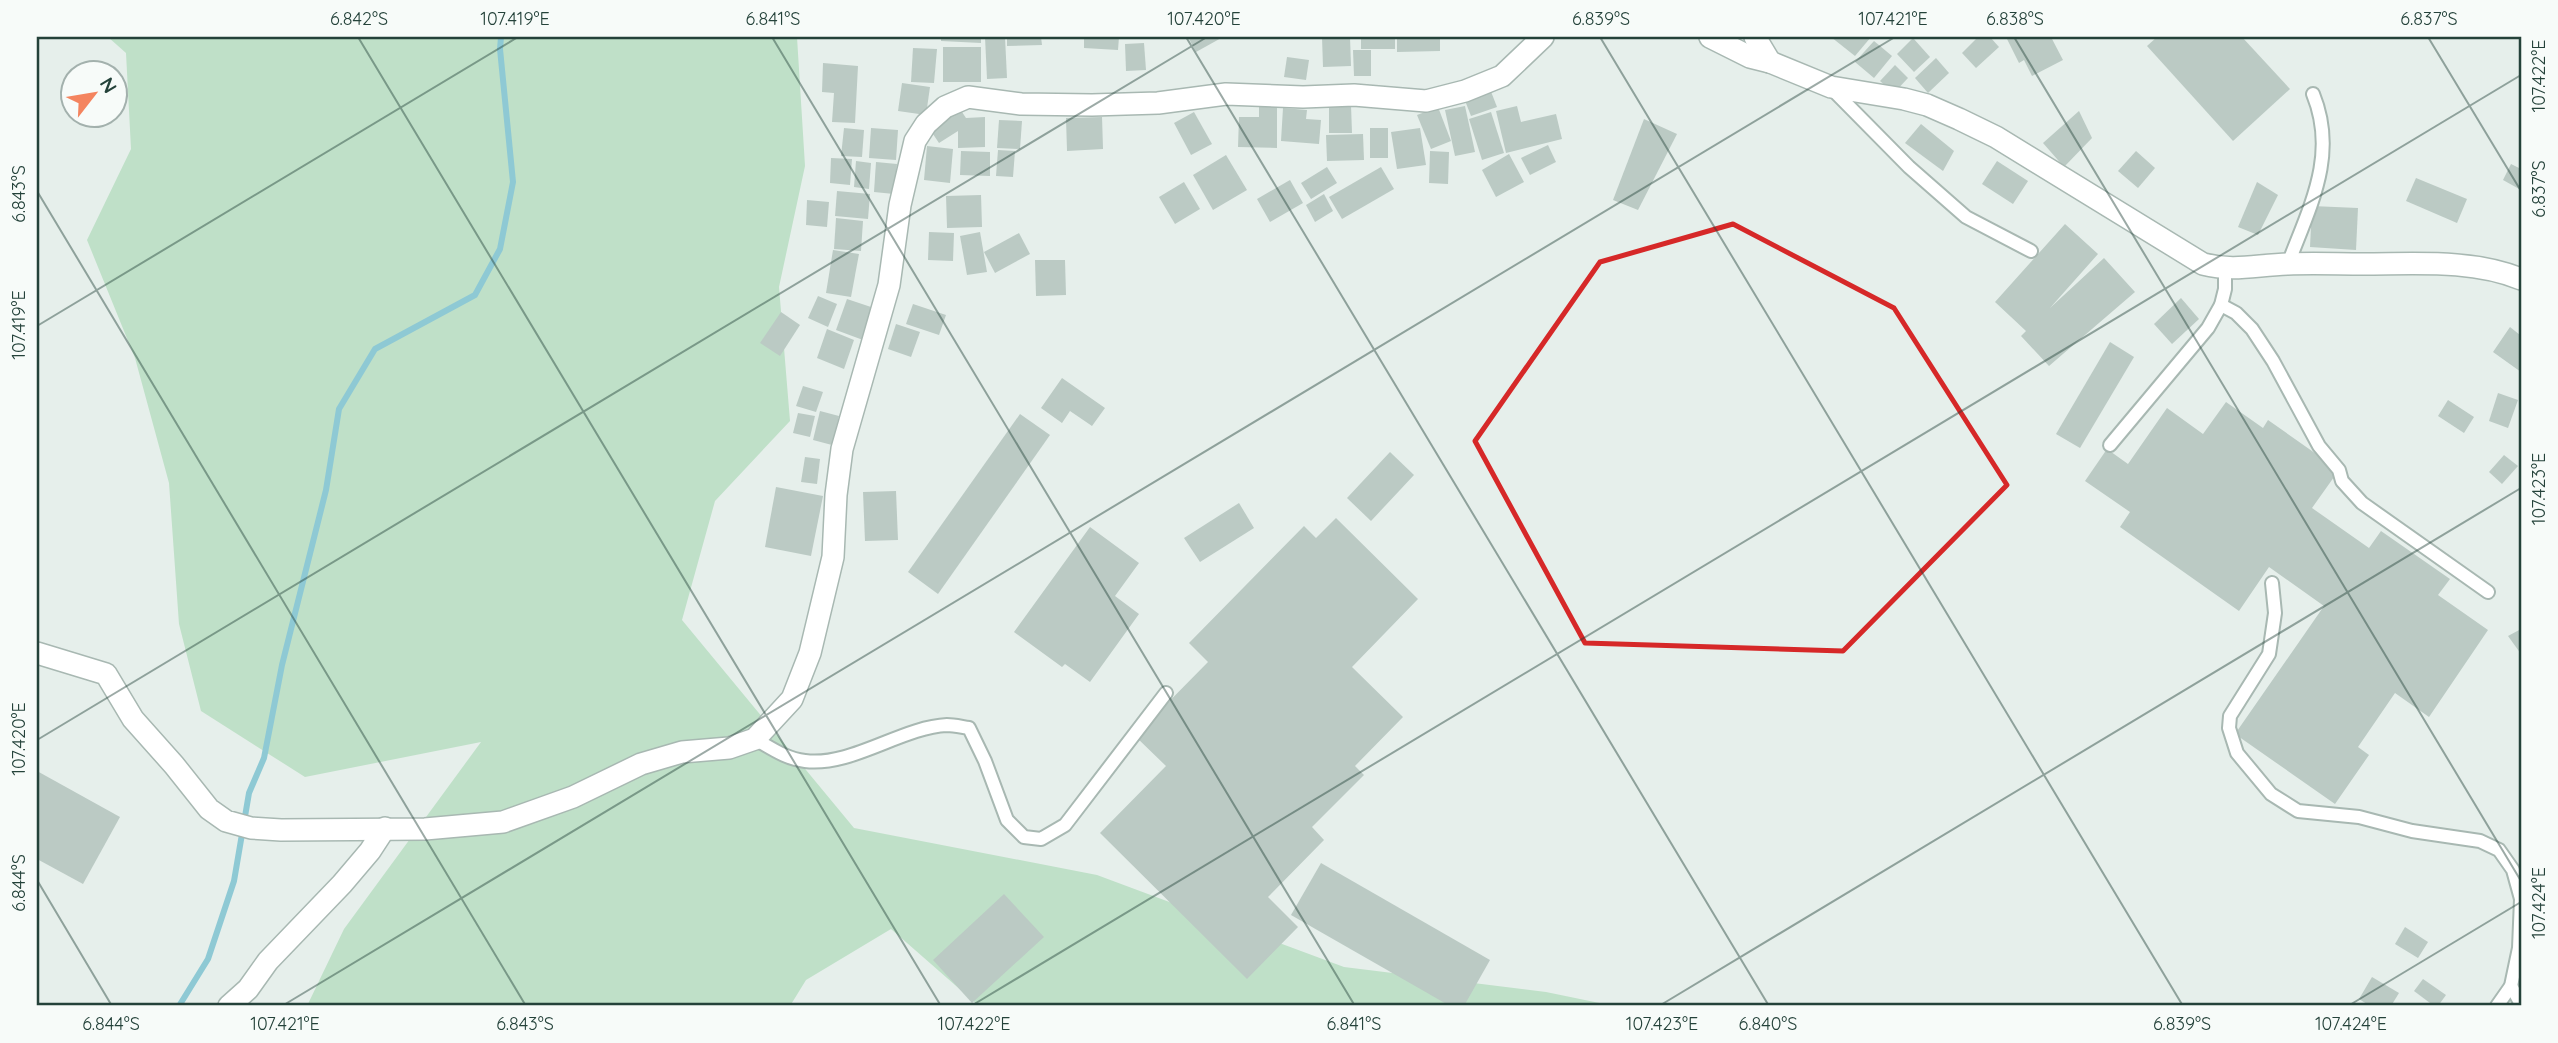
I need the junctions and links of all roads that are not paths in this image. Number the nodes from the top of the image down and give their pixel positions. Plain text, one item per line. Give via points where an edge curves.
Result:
1 (1543, 37) edge
2 (1710, 37) edge
3 (1755, 37) edge
4 (1770, 62) junction
5 (1830, 87) junction
6 (2313, 94) dead end
7 (2031, 251) dead end
8 (2288, 264) junction
9 (2225, 270) junction
10 (2521, 279) edge
11 (2221, 305) junction
12 (2110, 444) dead end
13 (2272, 583) dead end
14 (2488, 592) dead end
15 (37, 653) edge
16 (1166, 693) dead end
17 (755, 739) junction
18 (385, 828) junction
19 (2511, 986) junction
20 (2521, 1004) edge
21 (229, 1006) edge
22 (2497, 1006) edge

1 - 17 street via 1502,76 1426,101 1226,94 1092,105 1021,104 968,97 945,107 915,141 889,285 842,449 833,557 810,653 792,699
2 - 4 street
3 - 4 street
4 - 5 street
5 - 7 lane via 1966,217
5 - 9 street via 1915,102 1959,119 1996,137 2192,259
6 - 8 lane via 2323,132 2320,180
8 - 9 street
8 - 10 street via 2435,264 2487,268
9 - 11 lane
11 - 12 lane via 2208,328
11 - 14 lane via 2252,329 2319,446 2362,503
13 - 19 lane via 2275,613 2269,654 2230,716 2237,753 2271,794 2298,811 2360,817 2412,831 2480,841 2498,850 2513,870 2521,899 2519,948
15 - 18 street via 106,674 132,719 209,809 226,821 281,830
16 - 17 lane via 1065,825 1041,839 1024,837 1007,820 969,728 947,725 841,758 805,761 779,754
17 - 18 street via 641,764 573,797 503,822
18 - 21 street via 342,884
19 - 20 lane
19 - 22 lane

